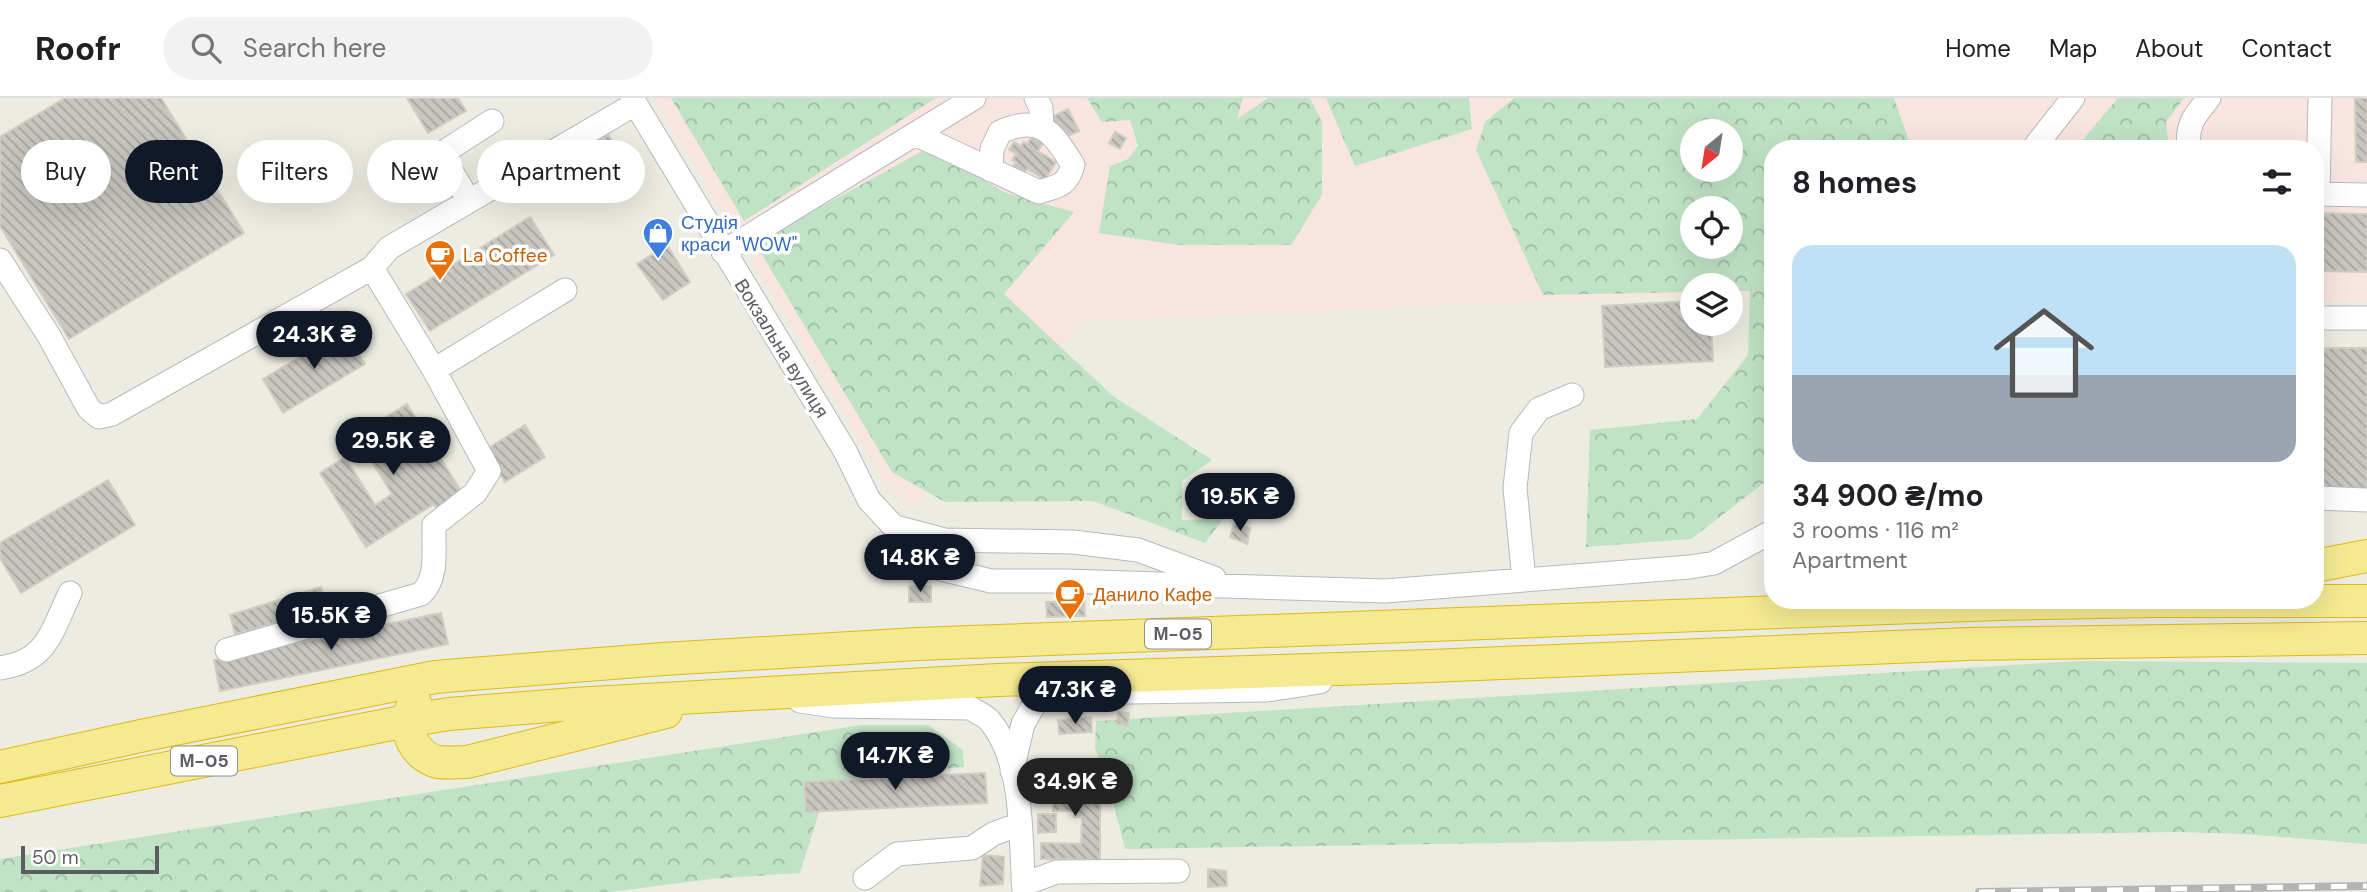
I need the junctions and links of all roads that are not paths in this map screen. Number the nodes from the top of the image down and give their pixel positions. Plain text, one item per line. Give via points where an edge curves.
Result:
1 (974, 98) edge
2 (1036, 98) edge
3 (2073, 98) edge
4 (2209, 98) edge
5 (2320, 98) edge
6 (634, 101) edge
7 (492, 121) dead end
8 (1042, 128) junction
9 (915, 134) junction
10 (2040, 140) edge
11 (2188, 140) edge
12 (2318, 140) edge
13 (991, 170) junction
14 (2324, 194) edge
15 (2367, 195) edge
16 (469, 201) junction
17 (723, 252) junction
18 (0, 260) edge
19 (372, 268) junction
20 (565, 290) dead end
21 (2324, 318) edge
22 (2367, 318) edge
23 (434, 370) junction
24 (1572, 395) dead end
25 (2324, 498) edge
26 (2367, 500) edge
27 (890, 525) junction
28 (1764, 536) edge
29 (970, 540) junction
30 (1073, 542) junction
31 (2367, 556) edge
32 (2324, 564) edge
33 (965, 576) junction
34 (1524, 580) junction
35 (1065, 581) junction
36 (1234, 585) junction
37 (70, 593) dead end
38 (1764, 601) edge
39 (2324, 601) edge
40 (2367, 601) edge
41 (1861, 609) edge
42 (1679, 616) junction
43 (2367, 638) edge
44 (228, 650) dead end
45 (1431, 666) junction
46 (0, 668) edge
47 (435, 677) junction
48 (737, 693) junction
49 (407, 721) junction
50 (0, 767) edge
51 (1012, 771) junction
52 (0, 801) edge
53 (1019, 829) junction
54 (1178, 871) dead end
55 (864, 878) dead end
56 (1024, 886) edge

1 - 9 street
2 - 8 street
3 - 10 street
4 - 11 street via 2196,114
5 - 12 street
6 - 16 street
6 - 17 street, Вокзальна вулиця
7 - 16 street via 441,154
8 - 13 street via 1018,124 1000,132 992,149
8 - 13 street via 1060,142 1073,165 1061,186 1039,192
9 - 13 street
9 - 17 street
14 - 15 street
16 - 19 street via 389,248
17 - 27 street, Вокзальна вулиця via 845,451 869,500
18 - 19 street via 89,409 99,417 112,414
19 - 23 street
20 - 23 street
21 - 22 street
23 - 44 street via 489,471 475,493 434,525 429,587 421,594
24 - 34 street via 1539,409 1521,433 1515,488
25 - 26 street
27 - 29 street via 945,540
27 - 33 street, Вокзальна вулиця via 941,569
28 - 34 street, Вокзальна вулиця via 1714,563
29 - 30 street
29 - 33 street via 960,555
30 - 35 street via 1077,556
30 - 36 street via 1138,550
31 - 32 highway
33 - 35 street, Вокзальна вулиця via 991,581
34 - 36 street, Вокзальна вулиця via 1385,591
35 - 36 street, Вокзальна вулиця
37 - 46 street via 40,653 17,666
38 - 42 street via 1714,606
39 - 40 highway, М-05
41 - 42 highway, М-05
42 - 47 highway, М-05 via 917,644
43 - 45 highway, М-05 via 1967,644
45 - 48 highway, М-05
45 - 51 street via 1267,690 1059,692 1036,701 1023,724
47 - 49 highway
47 - 50 highway, М-05
48 - 49 highway, М-05
48 - 49 highway via 467,762 436,762 419,751 408,735
48 - 51 street via 834,706 971,708 987,717 1003,741
49 - 52 highway, М-05
51 - 53 street
53 - 55 street via 993,834 972,848 897,854
53 - 56 street
54 - 56 street via 1056,872

